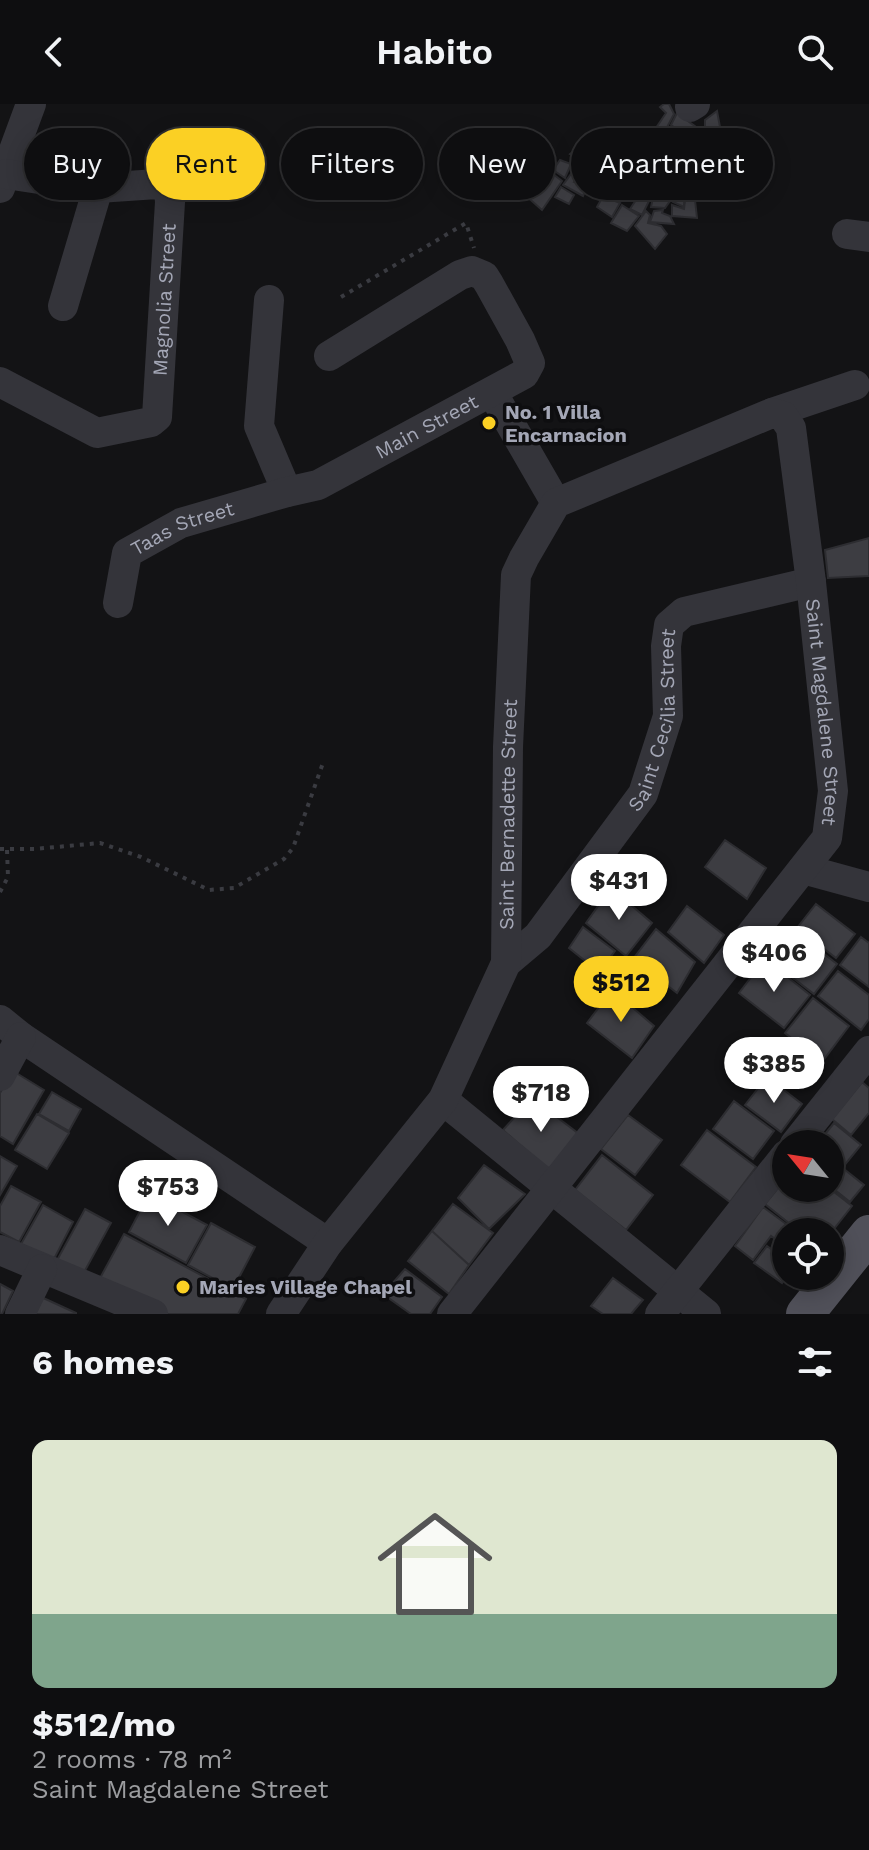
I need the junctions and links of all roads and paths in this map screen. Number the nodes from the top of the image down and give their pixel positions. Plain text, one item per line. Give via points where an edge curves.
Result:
1 (31, 104) edge
2 (3, 181) edge
3 (24, 183) edge
4 (130, 186) edge
5 (94, 200) edge
6 (484, 276) junction
7 (341, 297) dead end
8 (269, 300) dead end
9 (63, 306) dead end
10 (329, 356) dead end
11 (0, 382) edge
12 (855, 385) dead end
13 (492, 392) junction
14 (778, 414) junction
15 (287, 492) junction
16 (556, 503) junction
17 (811, 582) junction
18 (118, 603) dead end
19 (324, 760) dead end
20 (0, 849) edge
21 (7, 850) junction
22 (803, 869) junction
23 (869, 887) edge
24 (0, 892) edge
25 (506, 963) junction
26 (10, 1028) edge
27 (869, 1051) edge
28 (0, 1076) edge
29 (443, 1100) junction
30 (806, 1130) edge
31 (772, 1173) edge
32 (552, 1189) junction
33 (869, 1234) edge
34 (328, 1243) junction
35 (0, 1250) edge
36 (42, 1269) junction
37 (669, 1303) edge
38 (20, 1314) edge
39 (153, 1314) edge
40 (281, 1314) edge
41 (452, 1314) edge
42 (706, 1314) edge
43 (805, 1314) edge

1 - 2 street
2 - 3 street, Magnolia Street
4 - 11 street, Magnolia Street via 157,184 169,190 157,417 97,433
5 - 9 street
6 - 7 path via 466,223
6 - 10 street via 472,271 460,275
6 - 13 street via 530,363 524,374
8 - 15 street via 259,426
12 - 14 street
13 - 15 street, Main Street via 318,485
13 - 16 street, Main Street
14 - 16 street
14 - 17 street, Saint Magdalene Street via 791,428
15 - 18 street, Taas Street via 181,523 127,553
16 - 25 street, Saint Bernadette Street via 516,575
17 - 22 street, Saint Magdalene Street via 833,791 827,838
17 - 25 street, Saint Cecilia Street via 684,612 669,625 668,716 643,794 538,936
19 - 21 path via 293,848 284,859 234,888 209,890 100,843
20 - 21 path
21 - 24 path via 8,877
22 - 23 street
22 - 32 street, Saint Magdalene Street
25 - 29 street, Saint Bernadette Street
26 - 28 street
26 - 34 street
27 - 30 street
29 - 32 street
29 - 34 street, Saint Bernadette Street
31 - 37 street
32 - 37 street
32 - 41 street, Saint Magdalene Street
33 - 43 main road
34 - 40 street, Saint Bernadette Street
35 - 36 street
36 - 38 street
36 - 39 street
37 - 42 street

